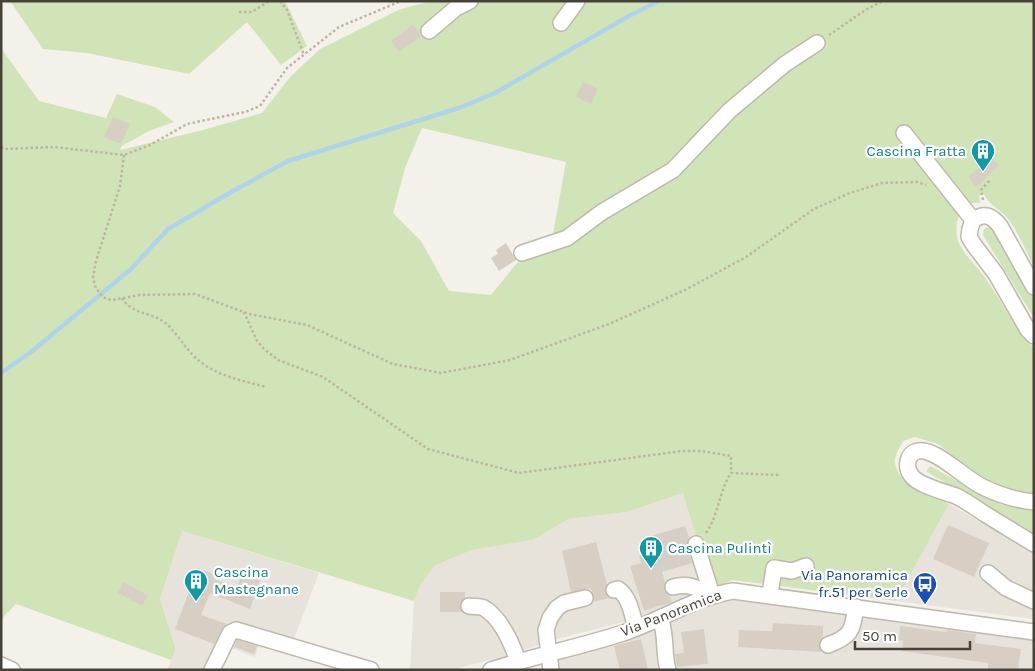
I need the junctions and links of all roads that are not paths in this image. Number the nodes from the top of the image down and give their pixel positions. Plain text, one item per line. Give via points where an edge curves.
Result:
1 (470, 1) edge
2 (577, 1) edge
3 (561, 23) dead end
4 (429, 31) dead end
5 (817, 42) road end
6 (904, 132) dead end
7 (973, 220) junction
8 (522, 253) dead end
9 (1034, 287) edge
10 (1034, 336) edge
11 (1034, 502) edge
12 (696, 544) road end
13 (1034, 544) edge
14 (806, 566) dead end
15 (988, 573) dead end
16 (673, 587) dead end
17 (614, 590) dead end
18 (770, 594) junction
19 (712, 595) junction
20 (585, 598) dead end
21 (1034, 602) edge
22 (469, 606) dead end
23 (856, 607) junction
24 (660, 618) junction
25 (636, 628) junction
26 (1034, 632) edge
27 (828, 645) dead end
28 (550, 653) junction
29 (518, 661) junction
30 (1, 665) edge
31 (12, 670) edge
32 (212, 670) edge
33 (372, 670) edge
34 (490, 670) edge
35 (551, 670) edge
36 (668, 670) edge

1 - 4 street via 456,8
2 - 3 street
5 - 8 street via 729,111 673,170 602,212 567,238
6 - 7 street
7 - 9 street via 983,215 993,217
7 - 10 street via 970,237 974,245
11 - 13 street via 981,487 935,453 919,450 908,459 911,476 918,481 959,498
12 - 19 street
14 - 18 street via 792,570 774,568
15 - 21 street via 1006,588
16 - 19 street via 694,586
17 - 25 street via 623,592 628,600
18 - 19 street, Via Panoramica via 733,590
18 - 23 street, Via Panoramica
19 - 24 street, Via Panoramica
20 - 28 street via 564,603 550,618 546,630
22 - 29 street via 484,608 494,618 511,641
23 - 26 street, Via Panoramica
23 - 27 street via 848,636
24 - 25 street, Via Panoramica
24 - 36 street
25 - 28 street, Via Panoramica
28 - 29 street, Via Panoramica
28 - 35 street
29 - 34 street, Via Panoramica
30 - 31 street
32 - 33 street via 230,633 236,630

